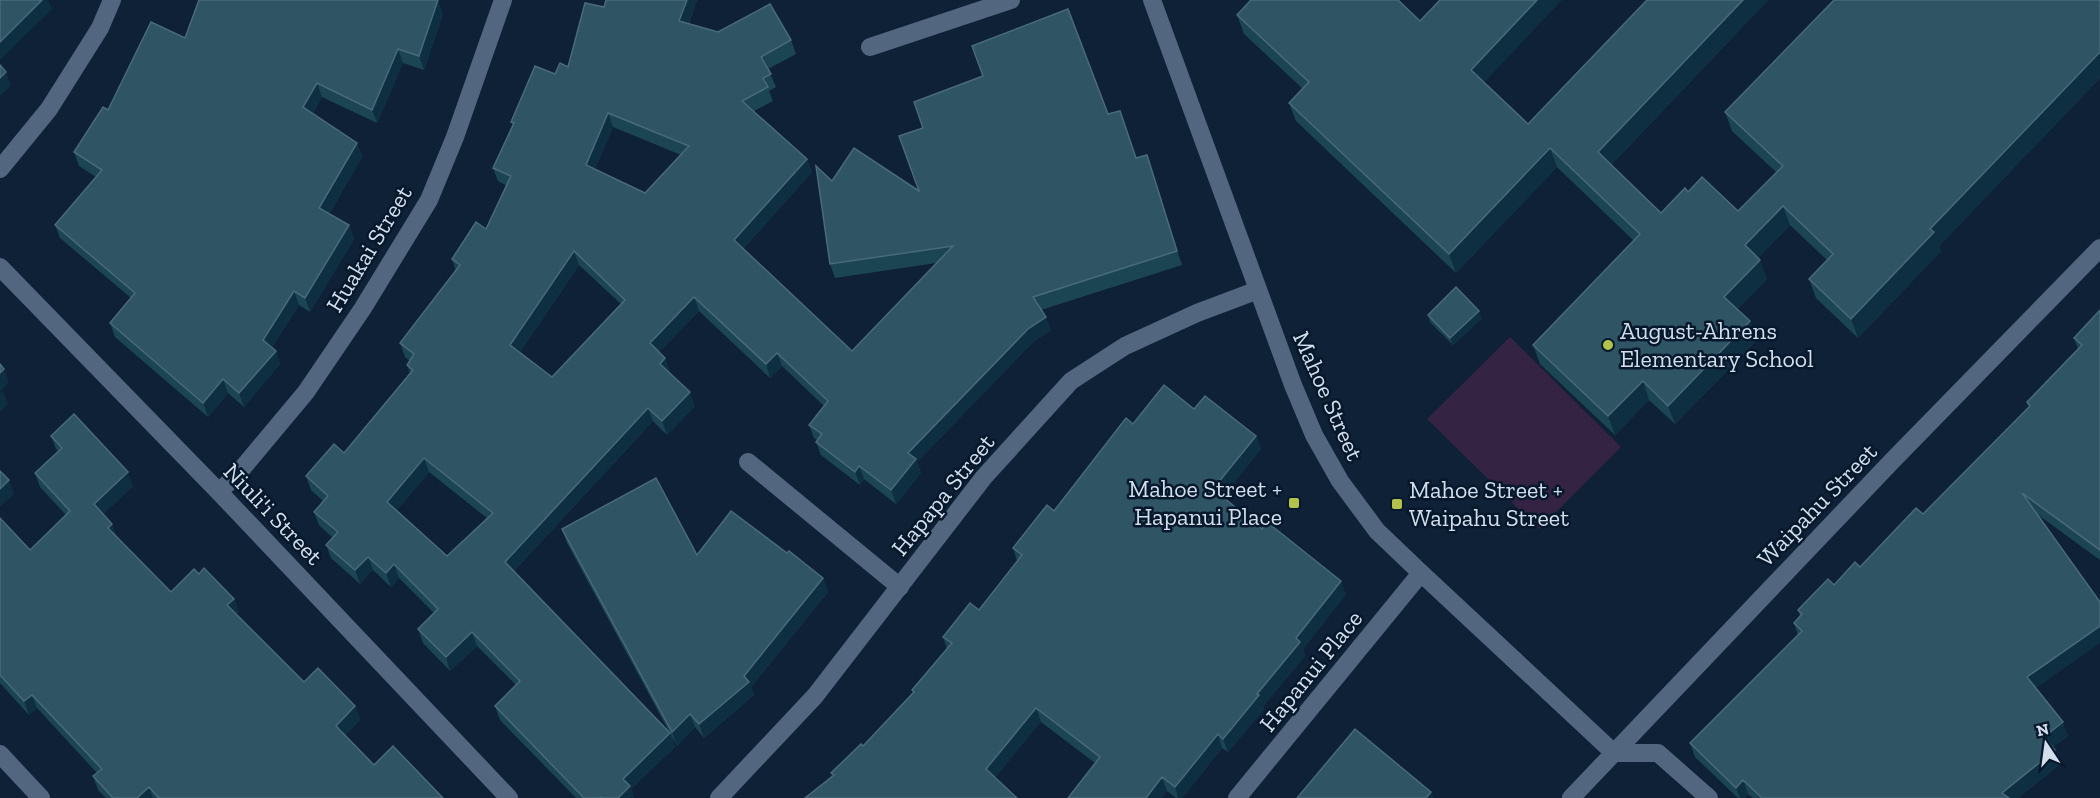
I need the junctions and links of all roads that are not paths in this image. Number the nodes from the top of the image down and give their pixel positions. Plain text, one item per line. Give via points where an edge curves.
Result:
1 (112, 0) edge
2 (504, 0) edge
3 (1011, 0) edge
4 (1152, 0) edge
5 (870, 47) dead end
6 (0, 169) edge
7 (2100, 248) edge
8 (0, 267) edge
9 (1258, 290) junction
10 (748, 462) dead end
11 (219, 492) junction
12 (1420, 573) junction
13 (900, 587) junction
14 (1614, 753) junction
15 (0, 754) edge
16 (41, 798) edge
17 (509, 798) edge
18 (719, 798) edge
19 (1237, 798) edge
20 (1571, 798) edge
21 (1709, 798) edge

1 - 6 street via 100,28 49,109
2 - 11 street, Huakai Street via 429,200 306,392
3 - 5 street
4 - 9 street, Mahoe Street
7 - 14 street, Waipahu Street
8 - 11 street, Niuli'i Street
9 - 12 street, Mahoe Street via 1314,435 1340,481 1377,531
9 - 13 street, Hapapa Street via 1125,346 1071,381 984,477
10 - 13 street
11 - 17 street, Niuli'i Street
12 - 14 street, Mahoe Street
12 - 19 street, Hapanui Place
13 - 18 street, Hapapa Street via 815,696
14 - 20 street, Waipahu Street
14 - 21 street via 1658,753
15 - 16 street

